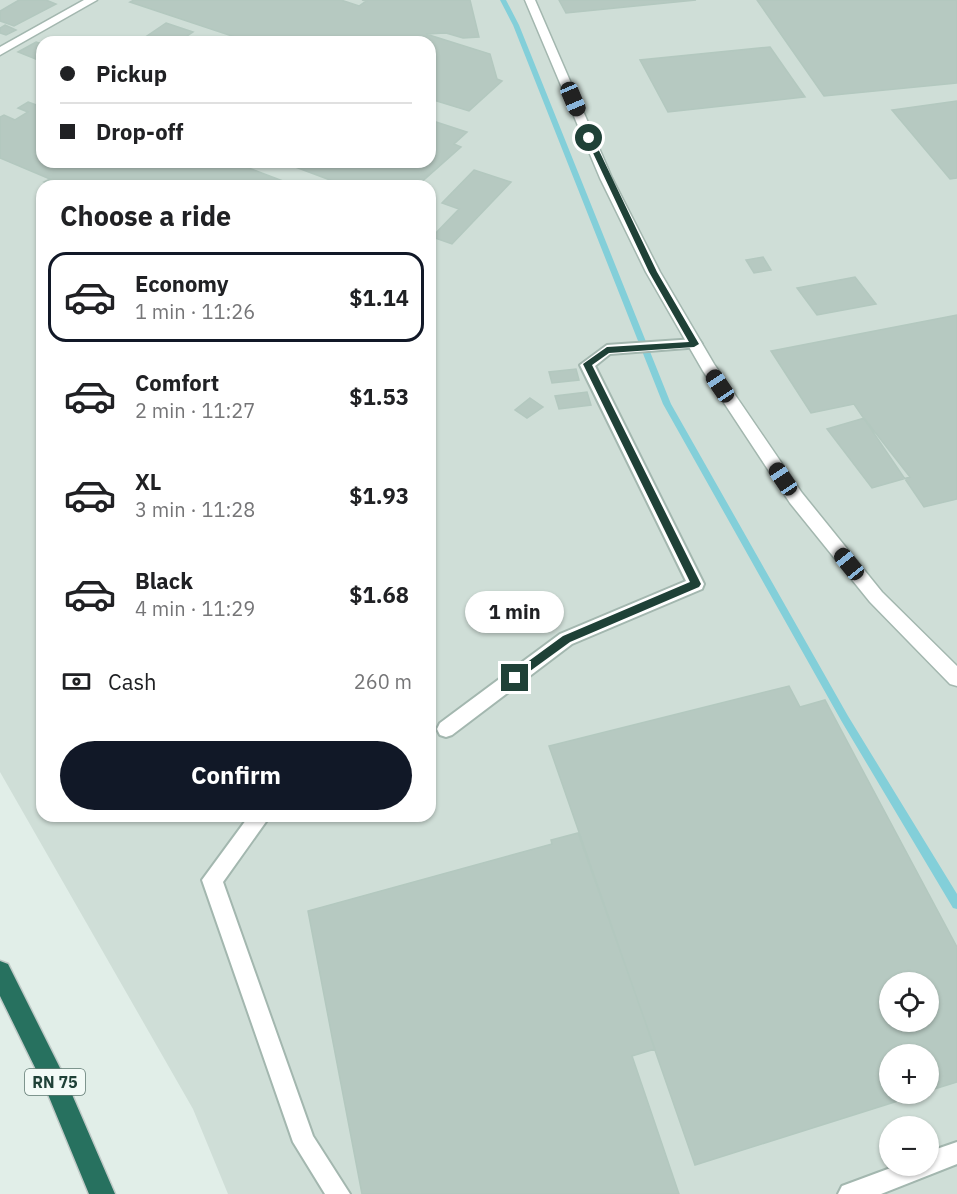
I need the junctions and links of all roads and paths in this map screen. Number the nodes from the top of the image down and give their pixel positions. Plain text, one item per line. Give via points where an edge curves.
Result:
1 (92, 0) edge
2 (530, 0) edge
3 (0, 52) edge
4 (694, 344) junction
5 (957, 678) edge
6 (446, 729) dead end
7 (256, 822) edge
8 (0, 972) edge
9 (957, 1153) edge
10 (939, 1160) edge
11 (898, 1176) edge
12 (102, 1194) edge
13 (338, 1194) edge
14 (850, 1194) edge

1 - 3 street
2 - 4 street via 606,178
4 - 5 street via 796,498 876,597
4 - 6 lane via 607,350 587,364 696,584 566,639
7 - 13 lane via 212,880 304,1142
8 - 12 highway, RN 75 via 56,1084
9 - 10 lane
11 - 14 lane

